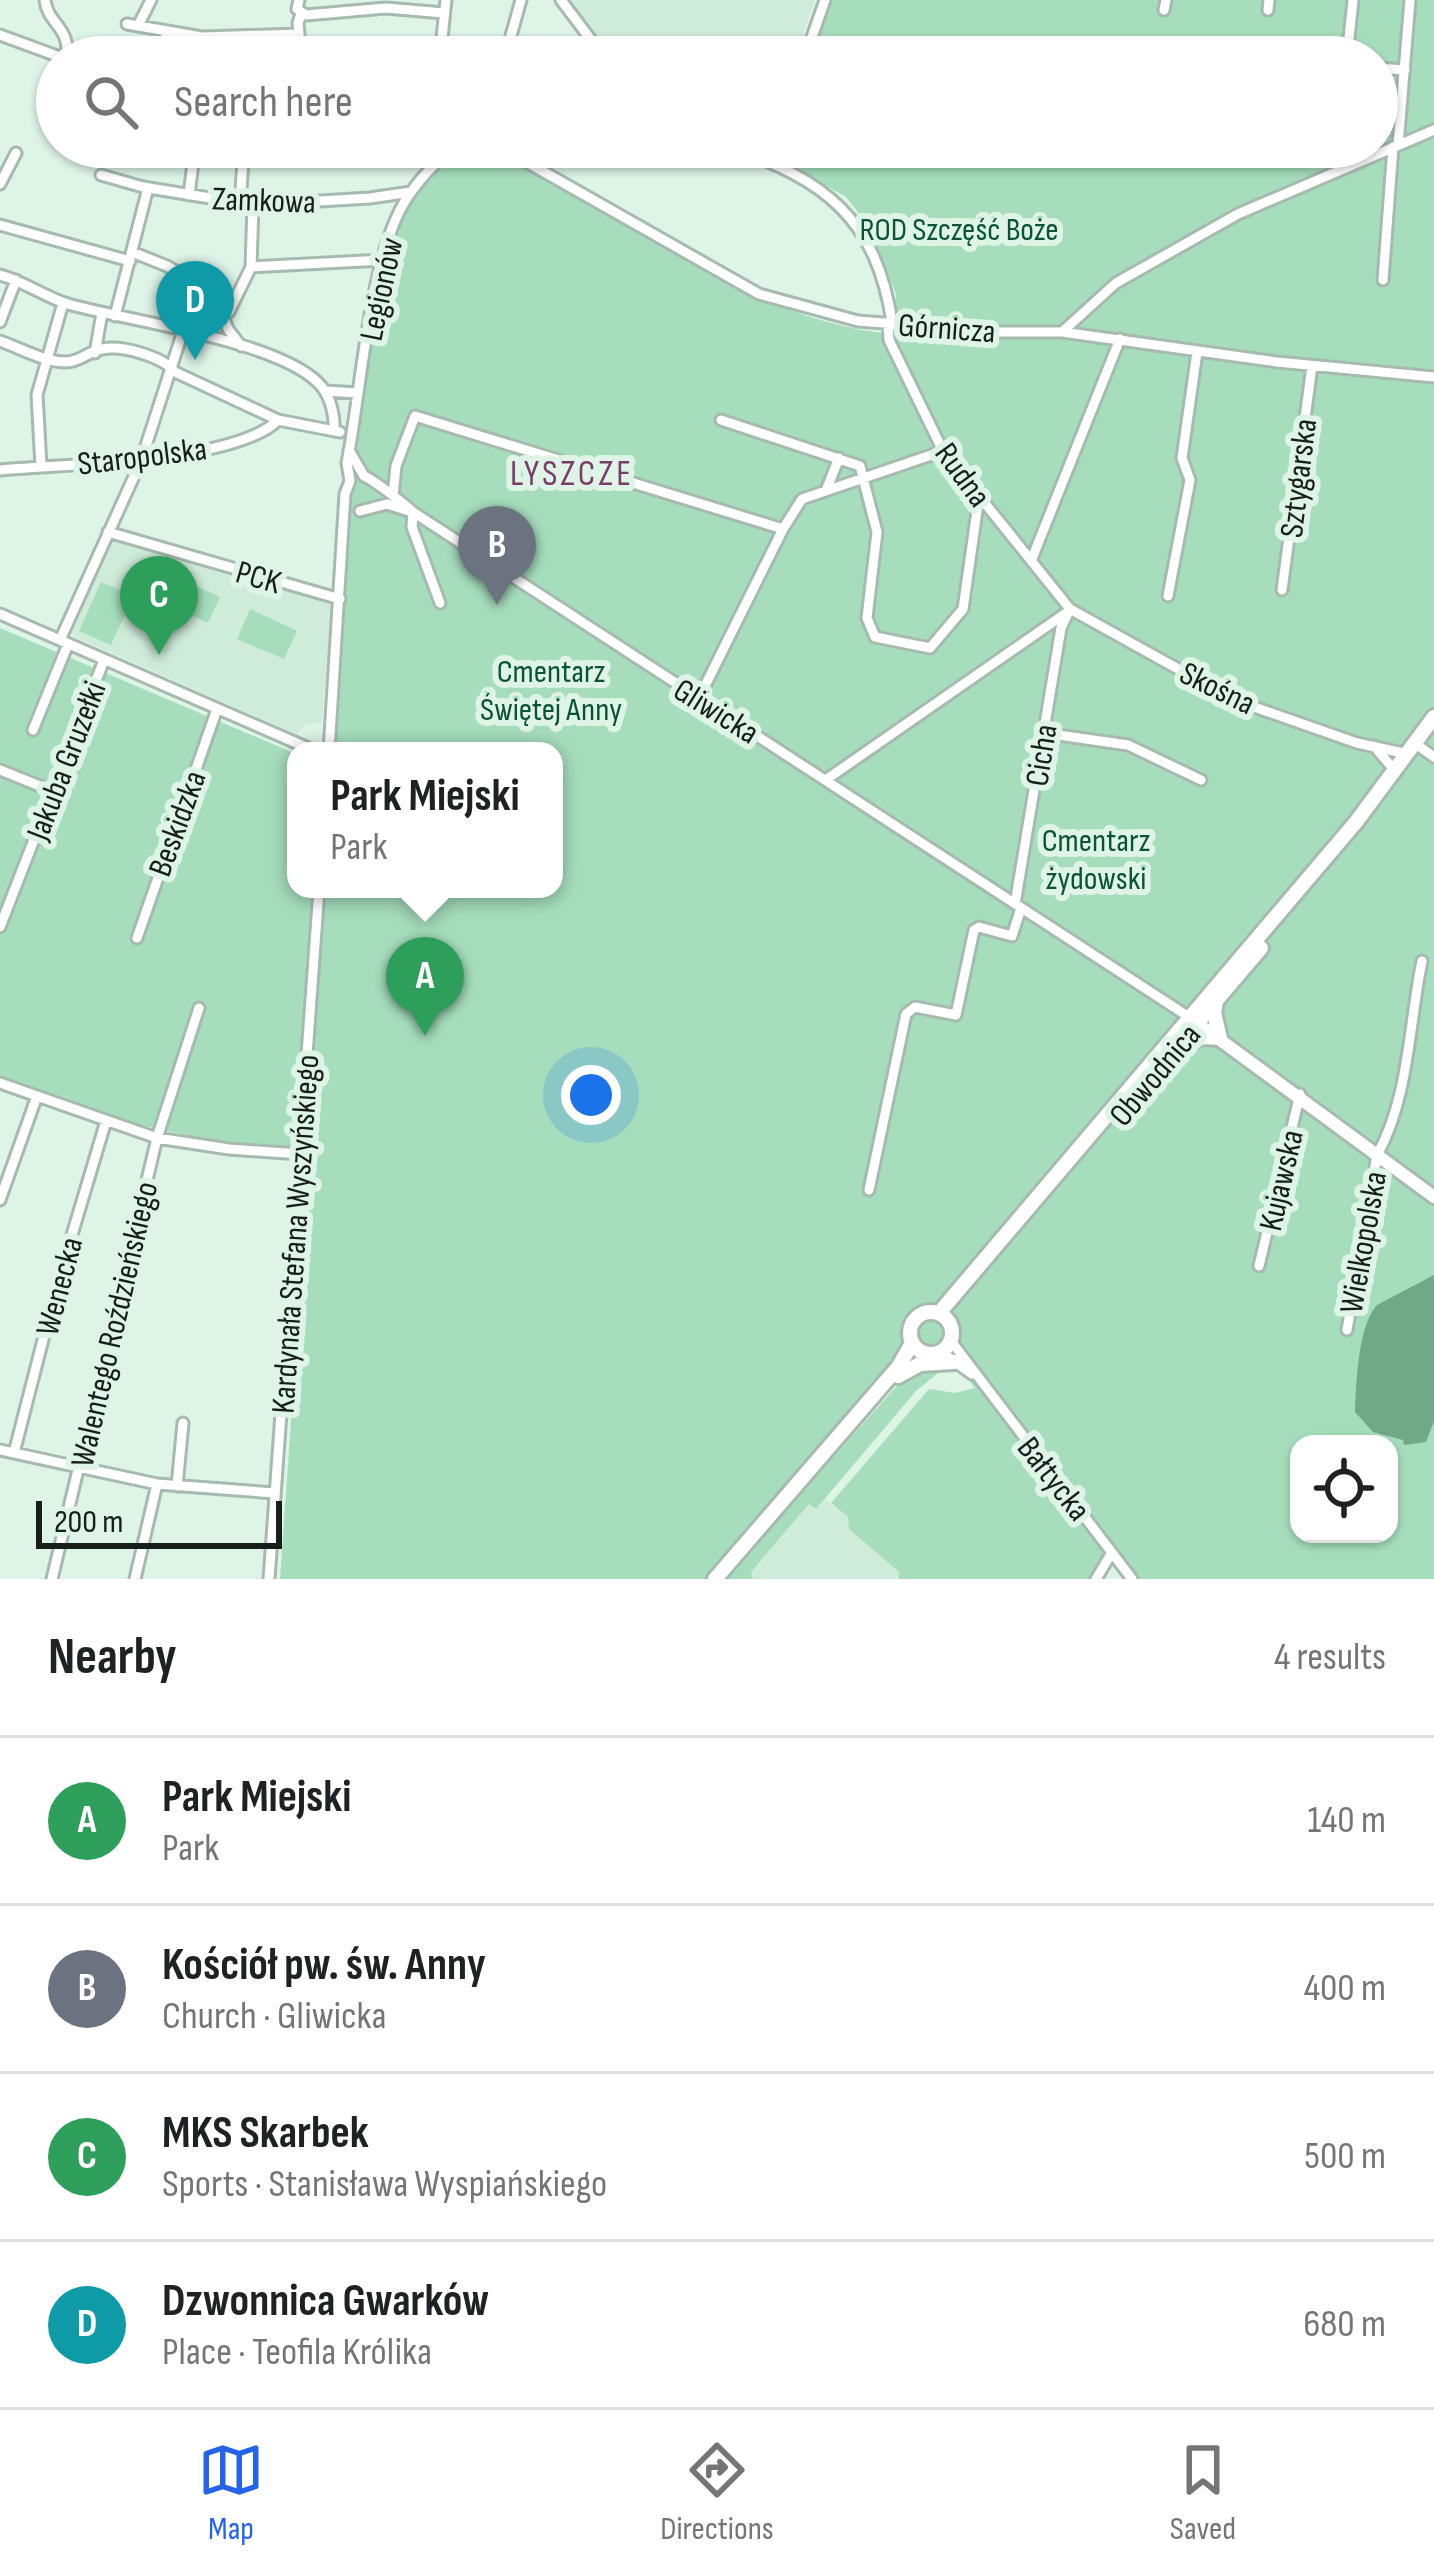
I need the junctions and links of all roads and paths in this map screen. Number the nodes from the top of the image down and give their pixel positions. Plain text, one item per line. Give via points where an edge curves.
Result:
1 (45, 0) edge
2 (151, 0) edge
3 (299, 0) edge
4 (446, 0) edge
5 (521, 0) edge
6 (561, 0) edge
7 (825, 0) edge
8 (1353, 0) edge
9 (1410, 0) edge
10 (310, 5) edge
11 (359, 6) edge
12 (444, 13) junction
13 (167, 31) junction
14 (299, 34) joint
15 (0, 35) edge
16 (66, 36) edge
17 (166, 36) edge
18 (199, 36) edge
19 (256, 36) edge
20 (442, 36) edge
21 (511, 36) edge
22 (588, 36) edge
23 (812, 36) edge
24 (1349, 36) edge
25 (36, 48) edge
26 (1398, 70) edge
27 (1405, 70) junction
28 (1398, 129) edge
29 (1434, 130) edge
30 (1398, 145) edge
31 (0, 150) edge
32 (193, 168) edge
33 (242, 168) edge
34 (433, 168) edge
35 (537, 168) edge
36 (783, 168) edge
37 (1345, 168) edge
38 (1394, 168) edge
39 (100, 175) dead end
40 (0, 184) edge
41 (148, 188) junction
42 (411, 192) junction
43 (189, 195) junction
44 (381, 195) junction
45 (240, 203) junction
46 (254, 205) junction
47 (400, 210) junction
48 (0, 225) edge
49 (131, 256) junction
50 (383, 260) junction
51 (251, 267) junction
52 (0, 275) edge
53 (16, 280) junction
54 (1383, 280) dead end
55 (215, 294) junction
56 (63, 303) junction
57 (102, 313) junction
58 (116, 316) junction
59 (223, 317) junction
60 (0, 322) edge
61 (890, 322) junction
62 (184, 331) junction
63 (1062, 332) junction
64 (200, 336) junction
65 (1120, 339) junction
66 (0, 341) edge
67 (241, 346) junction
68 (95, 352) junction
69 (1197, 352) junction
70 (46, 358) junction
71 (1312, 365) junction
72 (171, 367) junction
73 (1434, 376) edge
74 (325, 391) junction
75 (358, 393) junction
76 (278, 420) junction
77 (721, 420) dead end
78 (334, 431) junction
79 (351, 434) junction
80 (349, 450) junction
81 (943, 451) junction
82 (141, 458) junction
83 (839, 458) junction
84 (41, 466) junction
85 (0, 470) edge
86 (364, 476) junction
87 (863, 477) junction
88 (350, 481) junction
89 (827, 488) junction
90 (380, 490) junction
91 (392, 496) junction
92 (979, 497) junction
93 (347, 502) junction
94 (376, 506) junction
95 (360, 511) junction
96 (413, 512) junction
97 (783, 529) junction
98 (108, 532) junction
99 (344, 548) junction
100 (1031, 561) junction
101 (1282, 590) dead end
102 (1168, 596) dead end
103 (340, 598) junction
104 (440, 603) dead end
105 (1070, 609) junction
106 (0, 614) edge
107 (64, 642) junction
108 (104, 660) junction
109 (699, 698) junction
110 (218, 710) junction
111 (1434, 717) edge
112 (33, 730) dead end
113 (1044, 733) junction
114 (294, 742) edge
115 (330, 742) edge
116 (1374, 746) junction
117 (1412, 749) junction
118 (1434, 757) edge
119 (0, 770) edge
120 (1396, 772) junction
121 (827, 779) junction
122 (1201, 780) dead end
123 (52, 791) junction
124 (1356, 822) junction
125 (318, 898) edge
126 (1018, 906) junction
127 (0, 927) edge
128 (136, 938) dead end
129 (1422, 961) dead end
130 (1216, 1001) junction
131 (199, 1008) dead end
132 (1193, 1020) junction
133 (1220, 1038) junction
134 (1178, 1045) junction
135 (0, 1083) edge
136 (1300, 1094) junction
137 (37, 1096) junction
138 (106, 1121) junction
139 (157, 1138) junction
140 (300, 1154) junction
141 (1377, 1155) junction
142 (869, 1190) dead end
143 (1434, 1197) edge
144 (0, 1200) edge
145 (1259, 1266) dead end
146 (944, 1317) junction
147 (1346, 1330) dead end
148 (918, 1348) junction
149 (948, 1351) junction
150 (898, 1376) junction
151 (976, 1377) junction
152 (183, 1423) dead end
153 (0, 1450) edge
154 (14, 1453) junction
155 (79, 1468) junction
156 (158, 1484) junction
157 (177, 1486) junction
158 (275, 1493) junction
159 (1111, 1554) junction
160 (722, 1575) edge
161 (52, 1579) edge
162 (135, 1579) edge
163 (269, 1579) edge
164 (1096, 1579) edge
165 (1132, 1579) edge

1 - 16 street
2 - 13 street via 133,25
3 - 10 street via 297,9
4 - 12 street
5 - 21 street
6 - 22 street
7 - 23 street
8 - 24 street
9 - 27 street
10 - 11 street via 328,15
10 - 14 street
11 - 12 street
12 - 20 street
13 - 17 street
13 - 18 street
14 - 19 street
15 - 25 street
26 - 27 street
27 - 28 street
29 - 30 street
31 - 40 street via 14,155
32 - 43 street
33 - 45 street
34 - 42 street, Legionów
35 - 61 street, Górnicza via 759,294
36 - 61 street, Rudna via 848,211 888,291
37 - 63 street via 1238,214 1116,283
38 - 54 street
39 - 41 street
41 - 43 street, Zamkowa
41 - 49 street
42 - 44 street, Zamkowa
42 - 47 street, Legionów
43 - 45 street, Zamkowa
44 - 46 street, Zamkowa
44 - 47 street
45 - 46 street, Zamkowa
46 - 51 street
47 - 50 street, Legionów
48 - 49 street
49 - 55 street
49 - 58 street
50 - 51 street
50 - 75 street, Legionów
51 - 59 street
52 - 53 street
53 - 56 street
53 - 60 street
55 - 59 street
55 - 64 street
56 - 57 street
56 - 70 street
57 - 58 street
57 - 68 street
58 - 62 street
59 - 67 street
61 - 63 street, Górnicza
61 - 81 street, Rudna via 889,340
62 - 64 street
62 - 72 street
63 - 65 street, Górnicza
64 - 67 street
65 - 69 street, Górnicza
65 - 100 street
66 - 70 street
67 - 74 street via 304,372
68 - 70 street via 74,362
68 - 72 street via 132,352
69 - 71 street, Górnicza
69 - 102 street via 1182,458 1190,480
70 - 84 street via 37,394
71 - 73 street, Górnicza
71 - 101 street, Sztygarska
72 - 76 street
72 - 82 street
74 - 75 street
74 - 78 street
75 - 79 street, Legionów
76 - 78 street
76 - 82 street, Staropolska via 210,448
77 - 83 street
78 - 79 street
79 - 80 street, Legionów
80 - 86 street
80 - 88 street, Legionów
81 - 87 street
81 - 92 street, Rudna
82 - 84 street, Staropolska
82 - 98 street
83 - 87 street via 860,466
83 - 89 street
84 - 85 street, Staropolska
86 - 88 street
86 - 90 street
87 - 89 street
87 - 92 street via 878,532 867,618 875,637 892,644 930,648 963,609
88 - 93 street
89 - 97 street via 802,499
90 - 91 street, Gliwicka
90 - 94 street
91 - 96 street, Gliwicka
91 - 97 street via 415,416
92 - 100 street, Rudna
93 - 95 street
93 - 99 street
94 - 95 street
94 - 96 street, Gliwicka
95 - 99 street
96 - 104 street
96 - 109 street, Gliwicka
97 - 109 street
98 - 103 street, PCK
98 - 107 street
99 - 103 street
100 - 105 street, Rudna
103 - 115 street
105 - 113 street, Cicha
105 - 116 street, Skośna via 1234,700
105 - 121 street
106 - 107 street
107 - 108 street
107 - 112 street
108 - 110 street
108 - 123 street, Jakuba Gruzełki
109 - 121 street, Gliwicka
110 - 114 street
110 - 128 street, Beskidzka
111 - 117 highway, Obwodnica
113 - 122 street via 1128,745
113 - 126 street, Cicha
116 - 117 street, Skośna
116 - 120 street
117 - 118 street, Skośna
117 - 120 highway, Obwodnica
119 - 123 street
120 - 124 highway, Obwodnica
121 - 126 street, Gliwicka
123 - 127 street, Jakuba Gruzełki
124 - 130 highway, Obwodnica
124 - 132 highway, Obwodnica
125 - 140 street, Kardynała Stefana Wyszyńskiego
126 - 132 street, Gliwicka
126 - 142 street via 1012,936 974,930 956,1015 915,1007 906,1014
129 - 141 street, Wielkopolska via 1404,1068
130 - 132 highway, Obwodnica
130 - 133 highway
131 - 139 street, Walentego Roździeńskiego
132 - 133 main road, Gliwicka
132 - 134 highway, Obwodnica
132 - 146 highway, Obwodnica
133 - 134 highway
133 - 136 main road, Gliwicka
134 - 146 highway, Obwodnica
135 - 137 street
136 - 141 main road, Gliwicka
136 - 145 street, Kujawska
137 - 138 street
137 - 144 street
138 - 139 street
138 - 154 street, Wenecka
139 - 140 street
139 - 155 street, Walentego Roździeńskiego
140 - 158 street, Kardynała Stefana Wyszyńskiego
141 - 143 main road, Gliwicka
141 - 147 street, Wielkopolska
146 - 148 highway via 915,1318 910,1330
146 - 149 highway
148 - 149 highway
148 - 150 highway
148 - 160 highway
149 - 150 highway
149 - 151 street, Bałtycka
149 - 151 street, Bałtycka
150 - 160 highway
151 - 159 street, Bałtycka
152 - 157 street
153 - 154 street
154 - 155 street
155 - 156 street
155 - 161 street, Walentego Roździeńskiego
156 - 157 street
156 - 162 street
157 - 158 street
158 - 163 street, Kardynała Stefana Wyszyńskiego
159 - 164 street
159 - 165 street, Bałtycka

